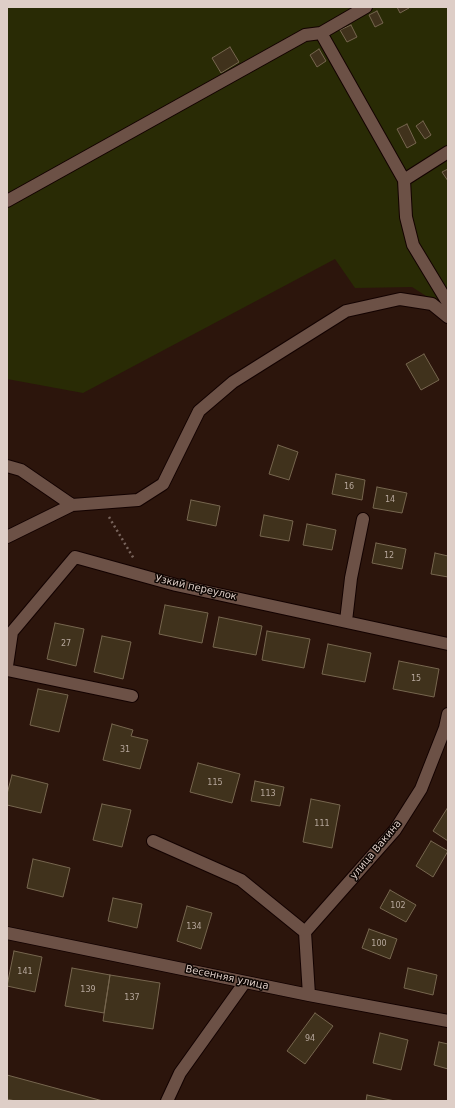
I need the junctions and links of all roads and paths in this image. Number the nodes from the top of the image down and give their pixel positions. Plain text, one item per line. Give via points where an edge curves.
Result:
1 (366, 7) edge
2 (322, 33) junction
3 (448, 152) edge
4 (404, 180) junction
5 (7, 201) edge
6 (448, 303) edge
7 (448, 317) edge
8 (7, 466) edge
9 (102, 504) junction
10 (72, 505) junction
11 (363, 519) dead end
12 (7, 538) edge
13 (144, 576) junction
14 (346, 622) junction
15 (448, 644) edge
16 (7, 666) edge
17 (7, 670) edge
18 (132, 696) dead end
19 (448, 714) edge
20 (153, 841) dead end
21 (305, 932) junction
22 (7, 933) edge
23 (245, 982) junction
24 (309, 995) junction
25 (448, 1021) edge
26 (167, 1101) edge

1 - 2 street
2 - 4 street
2 - 5 street via 304,35
3 - 4 street
4 - 6 street via 406,217 413,246
7 - 9 street via 432,304 400,299 346,311 233,382 199,411 163,484 138,500
8 - 10 street via 21,470
9 - 10 street
9 - 13 path
10 - 12 street
11 - 14 street via 351,578
13 - 14 street, Узкий переулок
13 - 16 street, Узкий переулок via 75,557 12,632
14 - 15 street, Узкий переулок
17 - 18 street
19 - 21 street, улица Вакина via 421,790 395,830
20 - 21 street via 240,880
21 - 24 street
22 - 23 street, Весенняя улица
23 - 24 street, Весенняя улица
23 - 26 street via 180,1073
24 - 25 street, Весенняя улица

